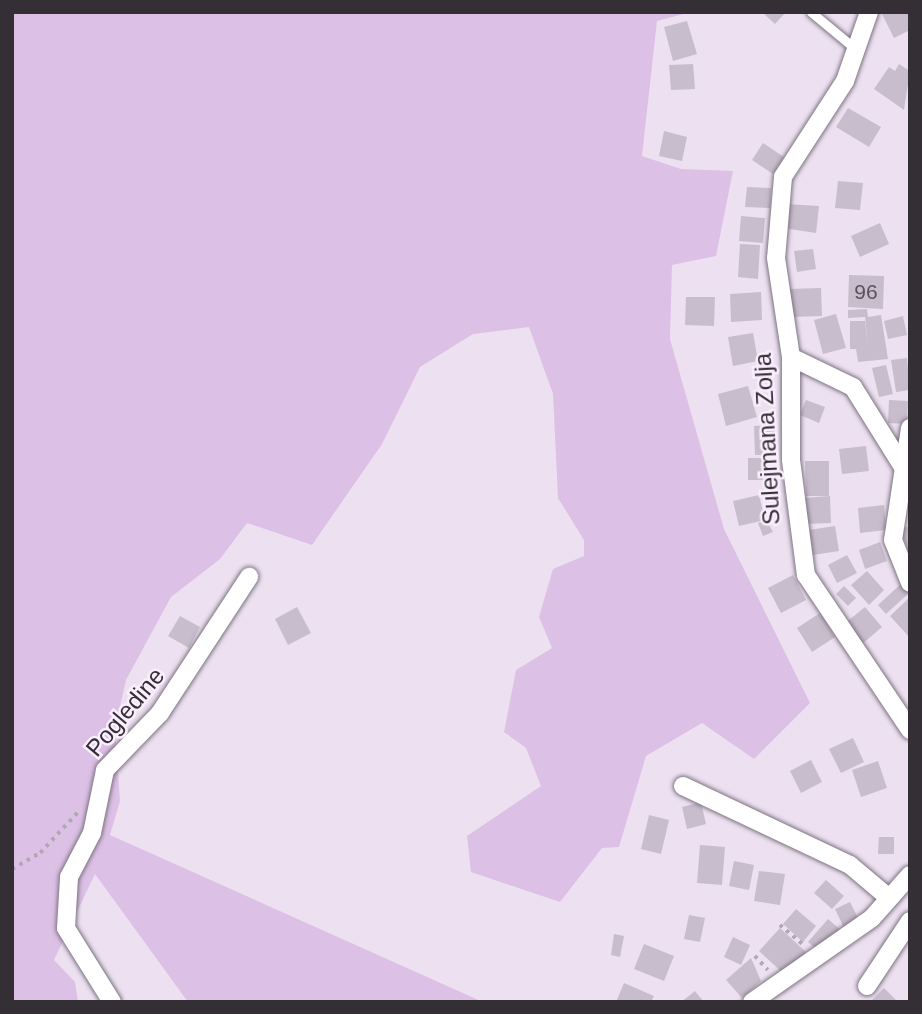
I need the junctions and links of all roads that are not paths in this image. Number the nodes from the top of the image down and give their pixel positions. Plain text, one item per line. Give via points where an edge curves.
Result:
1 (811, 12) edge
2 (869, 12) edge
3 (859, 52) junction
4 (792, 357) junction
5 (910, 428) edge
6 (903, 467) junction
7 (249, 577) dead end
8 (910, 583) edge
9 (910, 730) edge
10 (683, 786) dead end
11 (908, 878) edge
12 (889, 898) junction
13 (908, 924) edge
14 (867, 986) dead end
15 (112, 1002) edge
16 (752, 1002) edge

1 - 3 lane
2 - 3 street, Sulejmana Zolja
3 - 4 street, Sulejmana Zolja via 783,177 776,258
4 - 6 street via 853,387
4 - 9 street, Sulejmana Zolja via 791,460 806,575
5 - 6 street
6 - 8 street via 894,552
7 - 15 street, Pogledine via 160,713 105,770 96,793 92,833 69,877 64,905 66,928
10 - 12 street via 850,865
11 - 12 street
11 - 13 street via 899,910
12 - 16 street via 819,958
13 - 14 street

